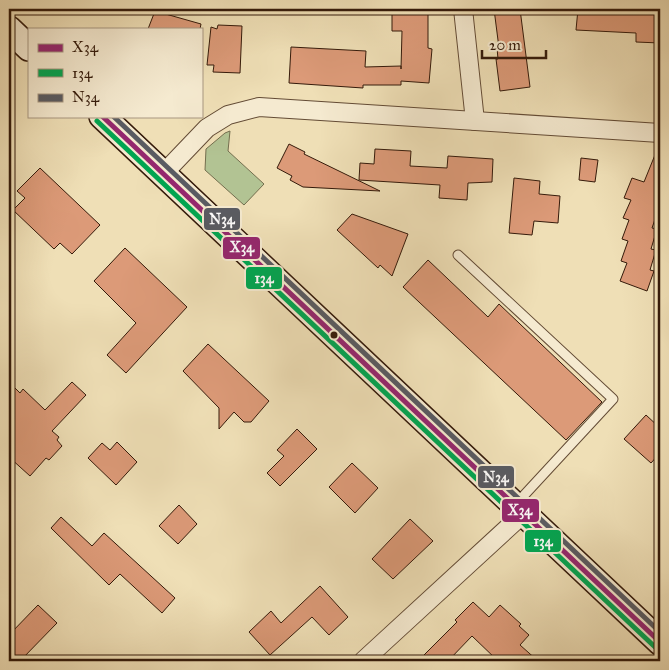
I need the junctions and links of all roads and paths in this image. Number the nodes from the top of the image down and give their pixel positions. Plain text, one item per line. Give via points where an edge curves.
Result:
1 (463, 9) edge
2 (9, 29) edge
3 (28, 47) edge
4 (104, 118) edge
5 (474, 121) junction
6 (660, 133) edge
7 (164, 174) junction
8 (458, 255) dead end
9 (519, 509) junction
10 (660, 642) edge
11 (363, 661) edge

1 - 5 street
2 - 3 main road
4 - 7 main road
5 - 6 street
5 - 7 street via 259,107 228,115 207,128
7 - 9 main road
8 - 9 lane via 613,399
9 - 10 main road
9 - 11 street

